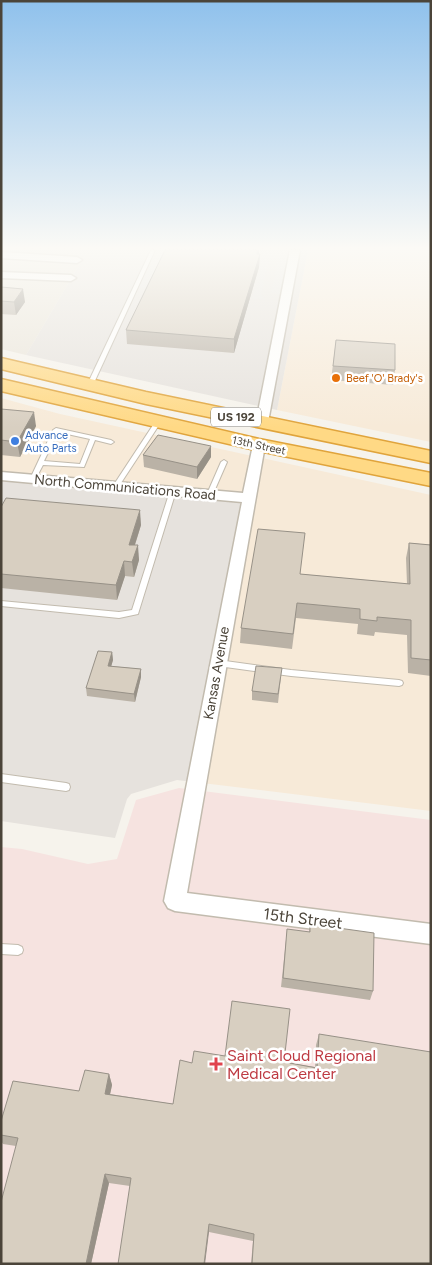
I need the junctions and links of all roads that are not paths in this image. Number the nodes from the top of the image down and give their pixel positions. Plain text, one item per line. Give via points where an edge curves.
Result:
1 (126, 309) edge
2 (284, 309) edge
3 (1, 363) edge
4 (1, 370) edge
5 (42, 373) junction
6 (1, 385) edge
7 (90, 385) junction
8 (21, 390) junction
9 (158, 422) junction
10 (262, 422) junction
11 (93, 438) junction
12 (110, 442) dead end
13 (259, 446) junction
14 (402, 451) junction
15 (431, 457) edge
16 (224, 462) dead end
17 (40, 463) junction
18 (1, 477) edge
19 (33, 479) junction
20 (431, 480) edge
21 (116, 486) junction
22 (173, 491) junction
23 (210, 494) junction
24 (248, 498) junction
25 (1, 603) edge
26 (218, 663) junction
27 (399, 683) dead end
28 (1, 778) edge
29 (66, 787) dead end
30 (175, 901) joint
31 (431, 934) edge
32 (1, 949) edge
33 (18, 950) dead end

1 - 7 lane
2 - 10 street
3 - 5 highway, 13th Street / US 192
4 - 5 highway via 19,375
5 - 7 highway, 13th Street / US 192
6 - 8 highway, 13th Street / US 192
7 - 10 highway, 13th Street / US 192
8 - 9 highway, 13th Street / US 192
8 - 10 highway via 68,393 228,428
9 - 13 highway, 13th Street / US 192
9 - 21 lane
10 - 14 highway, 13th Street / US 192
11 - 12 lane
11 - 17 lane via 82,466
11 - 17 lane via 56,430
13 - 14 highway via 275,439 298,437 392,456
13 - 20 highway, 13th Street / US 192
13 - 24 street, Kansas Avenue
14 - 15 highway, 13th Street / US 192
16 - 23 lane
17 - 19 lane
18 - 19 street, North Communications Road
19 - 21 street, North Communications Road
21 - 22 street, North Communications Road
22 - 23 street, North Communications Road
22 - 25 lane via 135,612 119,615
23 - 24 street, North Communications Road
24 - 26 street, Kansas Avenue
26 - 27 lane
26 - 30 street, Kansas Avenue
28 - 29 lane
30 - 31 street, 15th Street
32 - 33 lane

